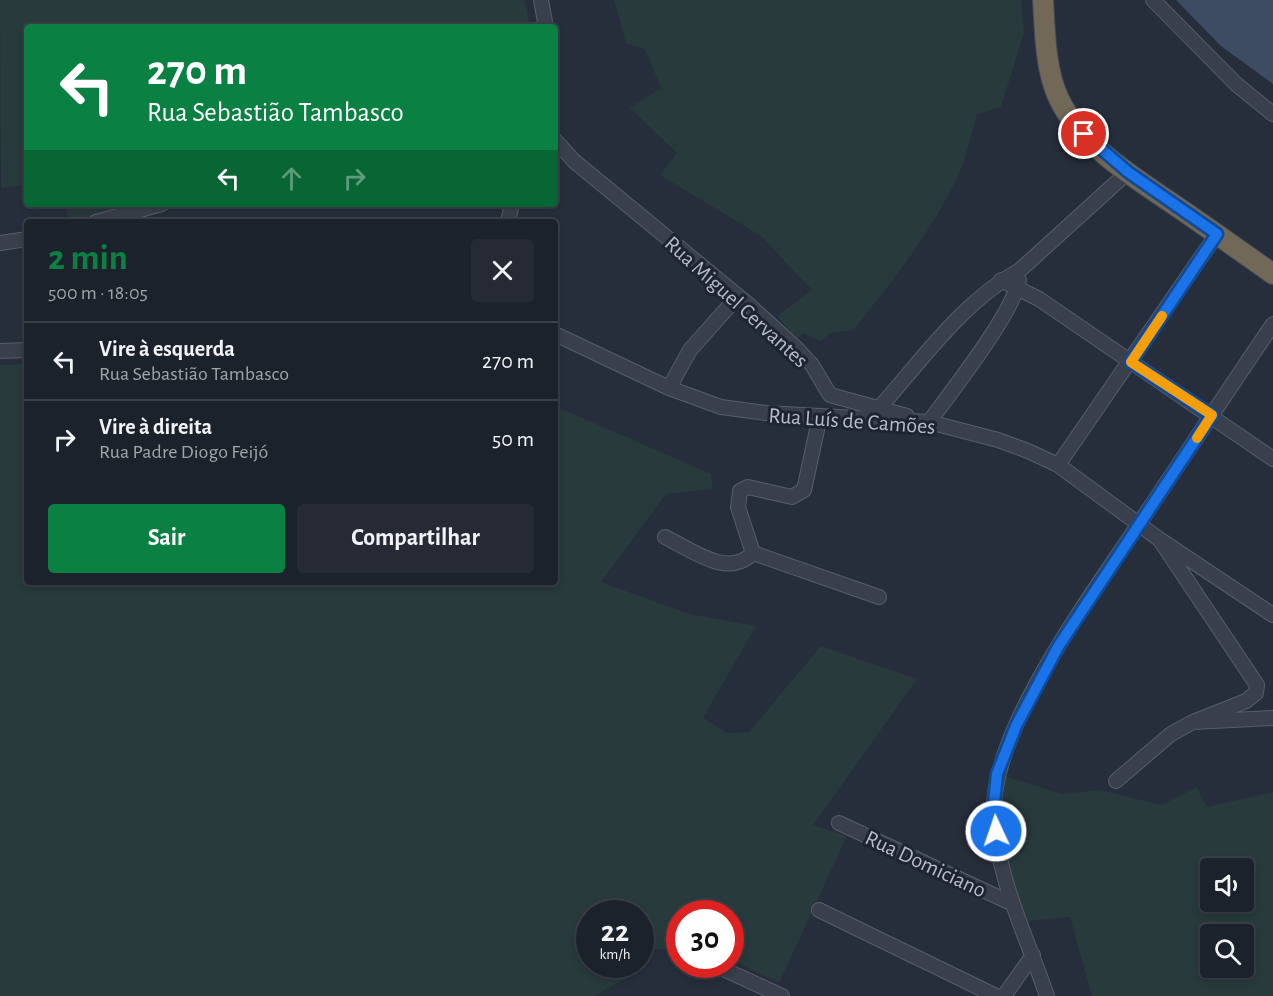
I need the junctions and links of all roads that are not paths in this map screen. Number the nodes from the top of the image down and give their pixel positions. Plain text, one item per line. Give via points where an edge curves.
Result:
1 (541, 0) edge
2 (1043, 0) edge
3 (1153, 0) edge
4 (545, 24) edge
5 (1273, 114) edge
6 (558, 146) edge
7 (1128, 172) junction
8 (151, 207) edge
9 (107, 219) edge
10 (1217, 234) junction
11 (24, 239) edge
12 (0, 243) edge
13 (1020, 270) junction
14 (1273, 274) edge
15 (1001, 280) junction
16 (1018, 288) junction
17 (738, 296) junction
18 (1273, 324) edge
19 (558, 335) edge
20 (24, 350) edge
21 (0, 351) edge
22 (1131, 362) junction
23 (669, 388) junction
24 (880, 407) junction
25 (1212, 415) junction
26 (820, 416) junction
27 (929, 422) junction
28 (1273, 459) edge
29 (1058, 465) junction
30 (1140, 524) junction
31 (665, 537) dead end
32 (1159, 539) junction
33 (753, 552) junction
34 (1191, 558) junction
35 (1189, 587) junction
36 (879, 597) dead end
37 (1273, 615) edge
38 (1273, 718) edge
39 (1193, 722) junction
40 (1116, 781) dead end
41 (839, 823) dead end
42 (1013, 904) junction
43 (819, 910) dead end
44 (1033, 955) junction
45 (743, 978) edge
46 (782, 996) edge
47 (996, 996) edge
48 (1004, 996) edge
49 (1047, 996) edge

1 - 4 street
2 - 7 highway via 1058,97 1084,134
3 - 5 street via 1236,84
6 - 17 street, Rua Miguel Cervantes
7 - 10 highway
7 - 13 street
8 - 9 street
10 - 14 highway
10 - 22 street
11 - 12 street
13 - 15 street
13 - 16 street
15 - 16 street
15 - 24 street via 946,332
16 - 22 street
16 - 27 street
17 - 23 street via 690,350
17 - 24 street, Rua Miguel Cervantes via 812,365 830,395
18 - 25 street
19 - 23 street, Rua Luís de Camões
20 - 21 street
22 - 25 street
22 - 29 street
23 - 26 street, Rua Luís de Camões via 740,411
24 - 27 street, Rua Miguel Cervantes
25 - 28 street
25 - 30 street
26 - 27 street, Rua Luís de Camões
26 - 33 street via 804,490 792,497 748,487 740,491 738,507
27 - 29 street, Rua Luís de Camões via 998,440
29 - 30 street, Rua Luís de Camões
30 - 32 street, Rua Luís de Camões
30 - 42 street via 1058,647 1016,726 997,774 993,813 1002,868
31 - 33 street via 724,565 736,565
32 - 34 street
32 - 35 street
33 - 36 street
34 - 35 street
34 - 37 street
35 - 39 street via 1257,685 1256,693 1246,701
38 - 39 street
39 - 40 street via 1149,750
41 - 42 street, Rua Domiciano
42 - 44 street
43 - 47 street
44 - 48 street
44 - 49 street
45 - 46 street

